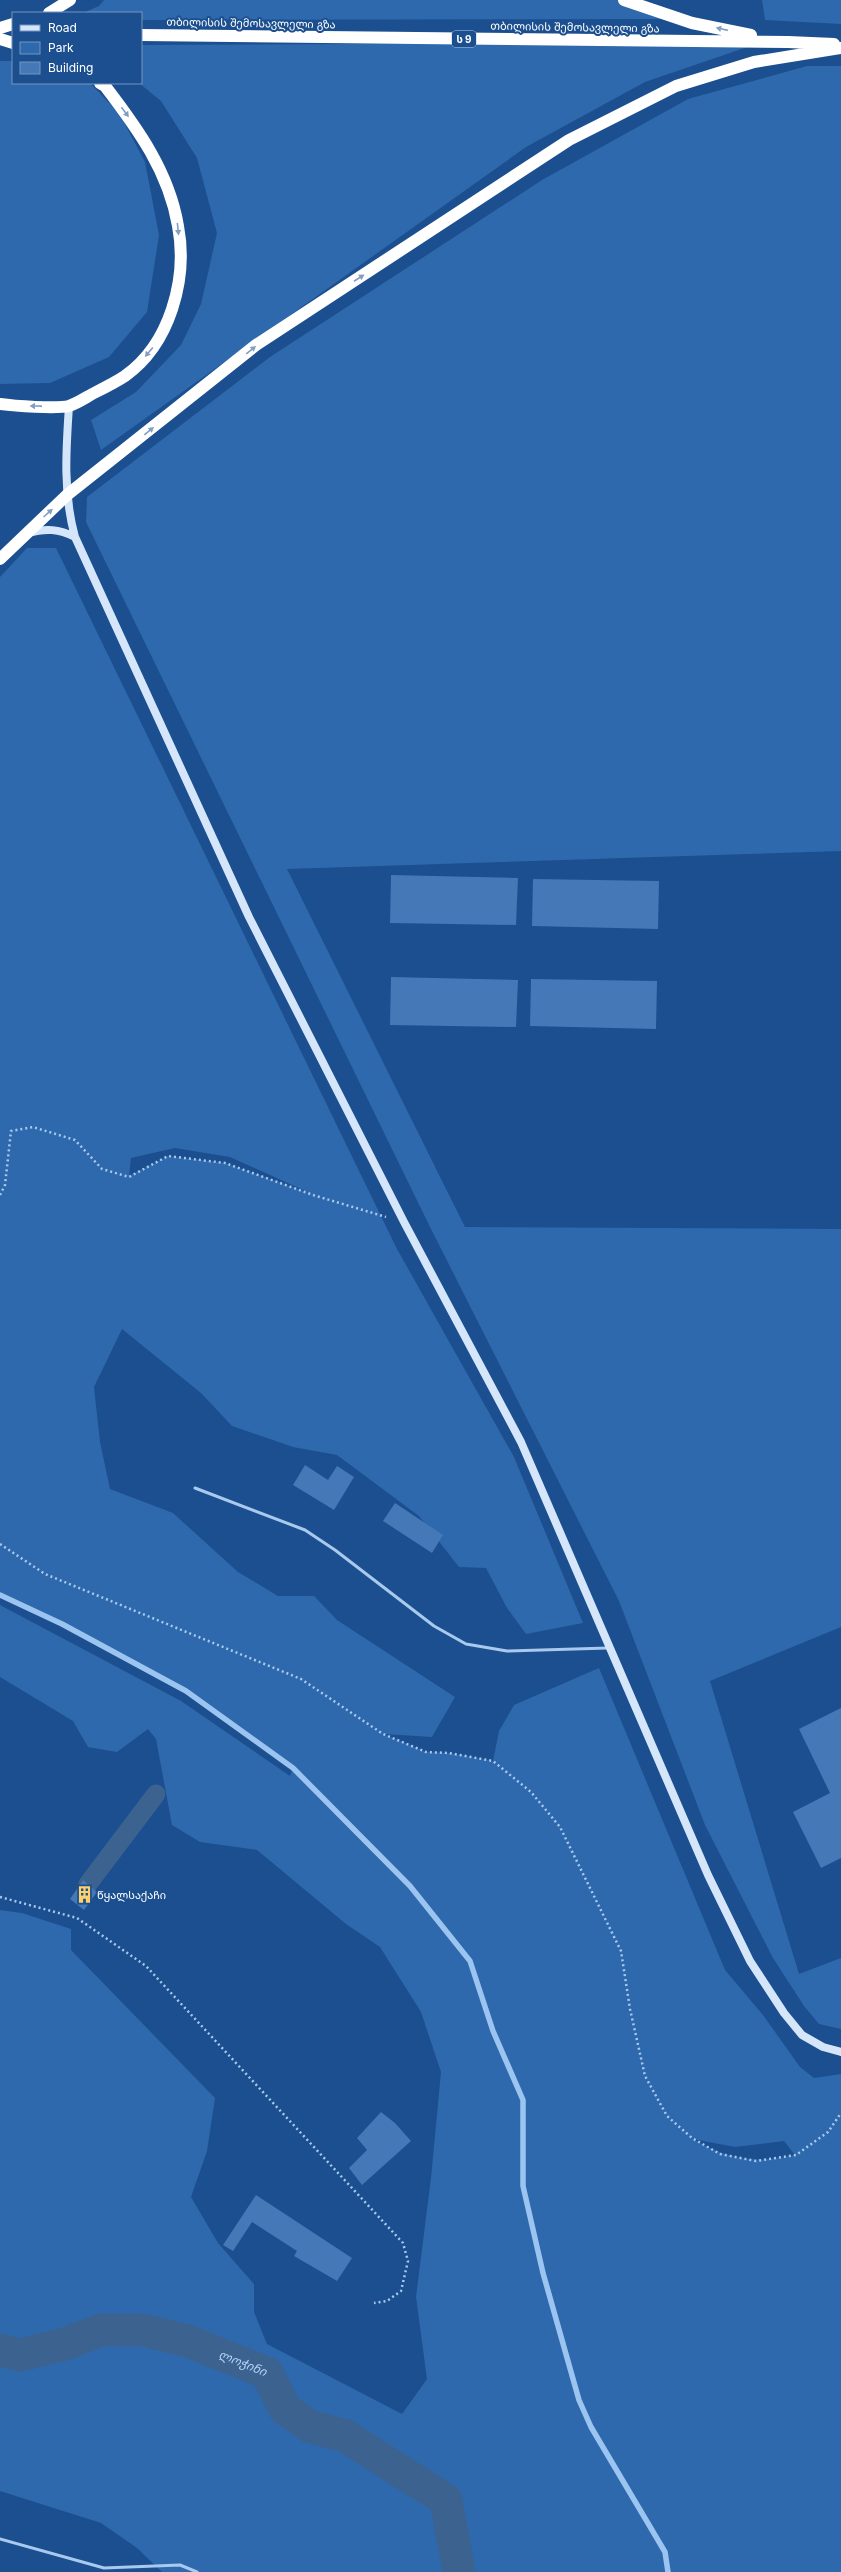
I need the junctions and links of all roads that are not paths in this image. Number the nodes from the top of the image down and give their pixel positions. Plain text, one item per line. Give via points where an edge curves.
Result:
1 (70, 0) edge
2 (624, 0) edge
3 (51, 12) edge
4 (12, 24) edge
5 (0, 28) edge
6 (0, 34) edge
7 (12, 34) edge
8 (142, 35) edge
9 (0, 39) edge
10 (788, 42) junction
11 (12, 43) edge
12 (841, 44) edge
13 (841, 48) edge
14 (102, 84) edge
15 (0, 404) edge
16 (69, 406) junction
17 (68, 495) junction
18 (24, 534) junction
19 (75, 537) junction
20 (0, 559) edge
21 (195, 1488) dead end
22 (608, 1648) junction
23 (841, 2052) edge
24 (0, 2539) edge
25 (197, 2572) edge

1 - 3 highway
10 -> 2 highway via 692,23
4 - 5 highway
6 - 7 highway
8 - 10 highway, თბილისის შემოსავლელი გზა / ს 9
9 - 11 highway
10 - 12 highway, თბილისის შემოსავლელი გზა / ს 9
17 -> 13 highway via 256,345 569,140 676,86 754,62
14 -> 16 highway via 139,130 164,176 179,227 180,273 173,307 161,335 149,353 126,375
16 -> 15 highway
16 - 17 street via 65,454
18 -> 17 highway
17 - 19 street via 69,516
18 - 19 street via 48,529
18 - 20 highway
19 - 22 street via 249,917 404,1222 521,1442
21 - 22 lane via 305,1530 434,1626 466,1644 507,1651
22 - 23 street via 708,1875 750,1961 784,2013 802,2035 822,2048
24 - 25 lane via 104,2568 180,2565

